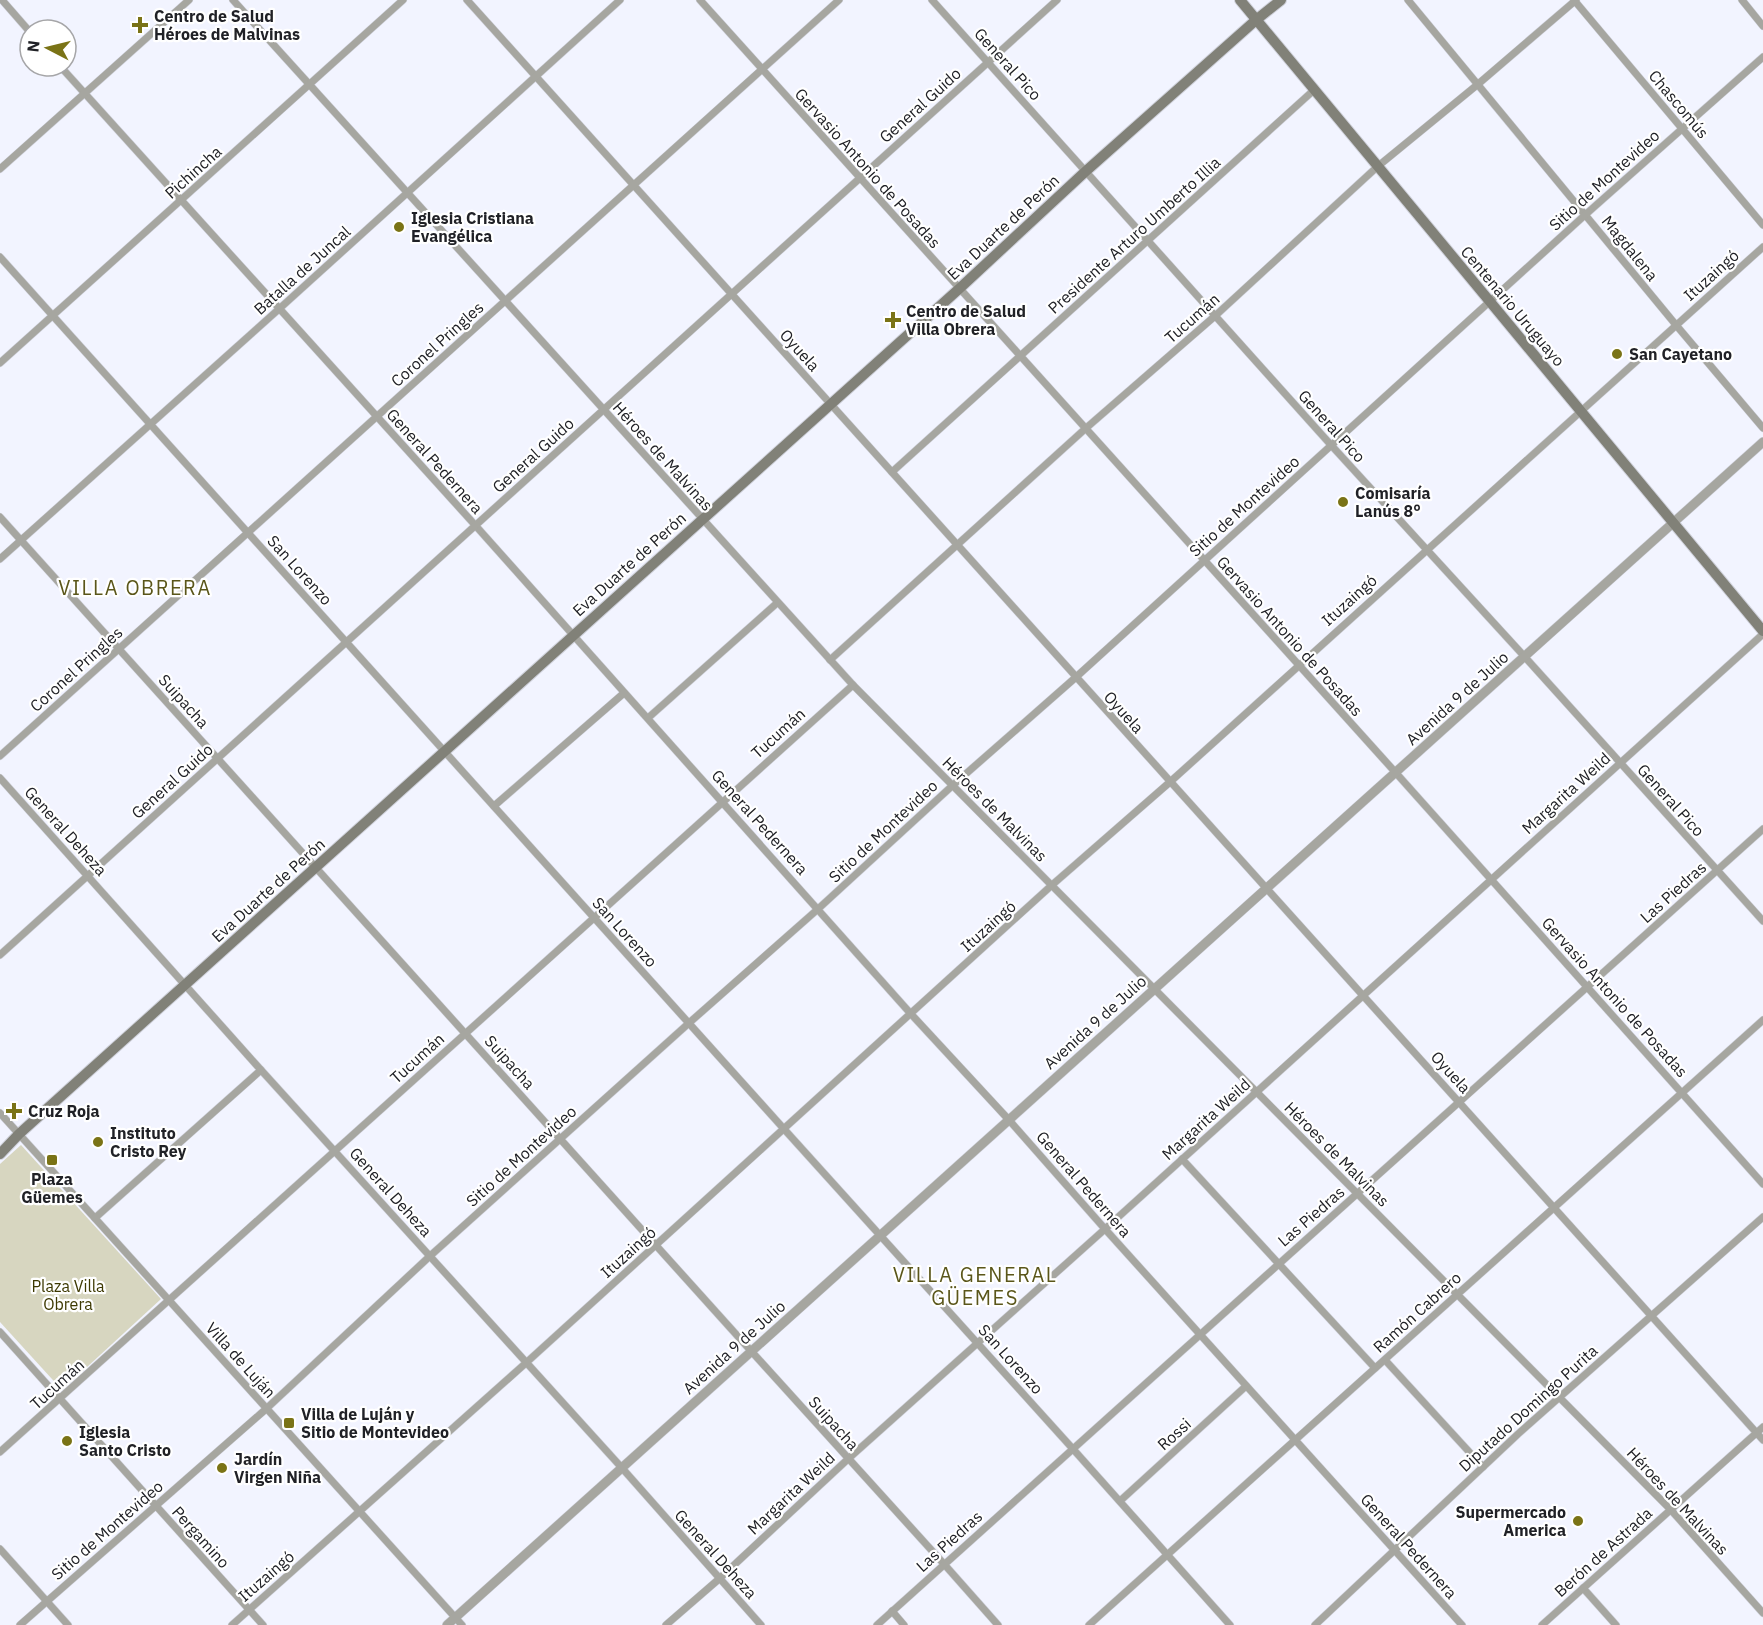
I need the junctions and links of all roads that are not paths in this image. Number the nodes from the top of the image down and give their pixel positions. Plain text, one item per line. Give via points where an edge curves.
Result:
1 (2, 0) edge
2 (189, 0) edge
3 (233, 0) edge
4 (403, 0) edge
5 (467, 0) edge
6 (620, 0) edge
7 (700, 0) edge
8 (839, 0) edge
9 (932, 0) edge
10 (1058, 0) edge
11 (1240, 0) edge
12 (1281, 0) edge
13 (1408, 0) edge
14 (1575, 0) edge
15 (1742, 0) edge
16 (18, 18) edge
17 (1256, 20) junction
18 (1763, 26) edge
19 (1763, 57) edge
20 (988, 63) junction
21 (761, 70) junction
22 (537, 76) junction
23 (70, 78) edge
24 (310, 84) junction
25 (1477, 85) junction
26 (1314, 90) junction
27 (84, 94) junction
28 (1682, 129) junction
29 (1377, 167) junction
30 (0, 169) edge
31 (1086, 171) junction
32 (859, 178) junction
33 (634, 185) junction
34 (407, 193) junction
35 (181, 201) junction
36 (1585, 215) junction
37 (1763, 225) edge
38 (1147, 240) junction
39 (1763, 247) edge
40 (0, 257) edge
41 (960, 288) junction
42 (732, 294) junction
43 (505, 301) junction
44 (1490, 302) junction
45 (279, 309) junction
46 (52, 316) junction
47 (1215, 316) junction
48 (1676, 325) junction
49 (1021, 356) junction
50 (0, 363) edge
51 (830, 404) junction
52 (603, 409) junction
53 (1581, 411) junction
54 (376, 417) junction
55 (150, 425) junction
56 (1763, 428) edge
57 (1085, 429) junction
58 (1763, 442) edge
59 (1331, 445) junction
60 (892, 472) junction
61 (0, 517) edge
62 (702, 519) junction
63 (1673, 522) junction
64 (475, 525) junction
65 (249, 533) junction
66 (20, 540) junction
67 (957, 546) junction
68 (1426, 549) junction
69 (0, 559) edge
70 (1204, 560) junction
71 (777, 603) junction
72 (1763, 632) edge
73 (572, 635) junction
74 (346, 641) junction
75 (119, 648) junction
76 (1524, 656) junction
77 (830, 660) junction
78 (1298, 664) junction
79 (1075, 678) junction
80 (853, 685) junction
81 (624, 693) junction
82 (648, 718) junction
83 (445, 751) junction
84 (0, 756) edge
85 (217, 759) junction
86 (1619, 763) junction
87 (1396, 773) junction
88 (0, 778) edge
89 (1170, 782) junction
90 (952, 786) junction
91 (723, 801) junction
92 (494, 806) junction
93 (1763, 829) edge
94 (315, 868) junction
95 (1717, 871) junction
96 (87, 875) junction
97 (1490, 879) junction
98 (1052, 885) junction
99 (1266, 889) junction
100 (818, 909) junction
101 (594, 918) junction
102 (1763, 921) edge
103 (0, 955) edge
104 (186, 985) junction
105 (1587, 987) junction
106 (1154, 990) junction
107 (1362, 996) junction
108 (911, 1014) junction
109 (1763, 1020) edge
110 (689, 1023) junction
111 (465, 1032) junction
112 (261, 1070) junction
113 (1256, 1092) junction
114 (1682, 1092) junction
115 (1459, 1101) junction
116 (0, 1113) edge
117 (1009, 1120) junction
118 (784, 1129) junction
119 (19, 1134) junction
120 (561, 1139) junction
121 (335, 1151) junction
122 (0, 1154) edge
123 (1182, 1159) junction
124 (1763, 1184) edge
125 (1358, 1193) junction
126 (1554, 1207) junction
127 (1763, 1217) edge
128 (95, 1218) junction
129 (1105, 1229) junction
130 (880, 1235) junction
131 (656, 1245) junction
132 (430, 1256) junction
133 (1278, 1263) junction
134 (1457, 1294) junction
135 (170, 1301) junction
136 (1650, 1316) junction
137 (0, 1332) edge
138 (1200, 1334) junction
139 (977, 1342) junction
140 (752, 1352) junction
141 (1384, 1360) junction
142 (527, 1362) junction
143 (1375, 1368) junction
144 (1246, 1386) junction
145 (1559, 1397) junction
146 (60, 1399) junction
147 (266, 1409) junction
148 (1763, 1428) edge
149 (1757, 1433) junction
150 (1296, 1440) junction
151 (1763, 1440) edge
152 (1073, 1449) junction
153 (0, 1452) edge
154 (848, 1459) junction
155 (1482, 1467) junction
156 (622, 1468) junction
157 (1120, 1502) junction
158 (155, 1506) junction
159 (1671, 1510) junction
160 (359, 1511) junction
161 (0, 1549) edge
162 (1394, 1549) junction
163 (1167, 1555) junction
164 (945, 1563) junction
165 (719, 1579) junction
166 (1583, 1588) junction
167 (46, 1601) junction
168 (249, 1609) junction
169 (892, 1611) junction
170 (1763, 1613) edge
171 (459, 1621) edge
172 (20, 1625) edge
173 (68, 1625) edge
174 (232, 1625) edge
175 (263, 1625) edge
176 (447, 1625) edge
177 (666, 1625) edge
178 (761, 1625) edge
179 (877, 1625) edge
180 (904, 1625) edge
181 (998, 1625) edge
182 (1089, 1625) edge
183 (1230, 1625) edge
184 (1315, 1625) edge
185 (1462, 1625) edge
186 (1542, 1625) edge
187 (1616, 1625) edge

1 - 16 street
2 - 27 street
3 - 24 street, Héroes de Malvinas
4 - 24 street, Pichincha
5 - 22 street, Oyuela
6 - 22 street, Batalla de Juncal
7 - 21 street, Gervasio Antonio de Posadas
8 - 21 street, Coronel Pringles
9 - 20 street, General Pico
10 - 20 street, General Guido
11 - 17 main road, Centenario Uruguayo
12 - 17 main road, Eva Duarte de Perón
13 - 25 street, Magdalena
14 - 25 street, Tucumán
14 - 28 street, Chascomús
15 - 18 street
17 - 26 main road, Centenario Uruguayo
17 - 31 main road, Eva Duarte de Perón
19 - 28 street, Sitio de Montevideo
20 - 31 street, General Pico
20 - 32 street, General Guido
21 - 32 street, Gervasio Antonio de Posadas
21 - 33 street, Coronel Pringles
22 - 33 street, Oyuela
22 - 34 street, Batalla de Juncal
23 - 27 street, General Pedernera
24 - 34 street, Héroes de Malvinas
24 - 35 street, Pichincha
25 - 29 street, Tucumán
25 - 36 street, Magdalena
26 - 29 main road, Centenario Uruguayo
26 - 38 street, Presidente Arturo Umberto Illia
27 - 30 street
27 - 35 street, General Pedernera
28 - 36 street, Sitio de Montevideo
28 - 37 street, Chascomús
29 - 44 main road, Centenario Uruguayo
29 - 47 street, Tucumán
31 - 38 street, General Pico
31 - 41 main road, Eva Duarte de Perón
32 - 41 street, Gervasio Antonio de Posadas
32 - 42 street, General Guido
33 - 42 street, Oyuela
33 - 43 street, Coronel Pringles
34 - 43 street, Héroes de Malvinas
34 - 45 street, Batalla de Juncal
35 - 45 street, General Pedernera
35 - 46 street, Pichincha
36 - 44 street, Sitio de Montevideo
36 - 48 street, Magdalena
38 - 47 street, General Pico
38 - 49 street, Presidente Arturo Umberto Illia
39 - 48 street, Ituzaingó
40 - 46 street, San Lorenzo
41 - 49 street, Gervasio Antonio de Posadas
41 - 51 main road, Eva Duarte de Perón
42 - 51 street, Oyuela
42 - 52 street, General Guido
43 - 52 street, Héroes de Malvinas
43 - 54 street, Coronel Pringles
44 - 53 main road, Centenario Uruguayo
44 - 59 street, Sitio de Montevideo
45 - 54 street, General Pedernera
45 - 55 street, Batalla de Juncal
46 - 50 street, Pichincha
46 - 55 street, San Lorenzo
47 - 57 street, Tucumán
47 - 59 street, General Pico
48 - 53 street, Ituzaingó
48 - 56 street, Magdalena
49 - 57 street, Gervasio Antonio de Posadas
49 - 60 street, Presidente Arturo Umberto Illia
51 - 60 street, Oyuela
51 - 62 main road, Eva Duarte de Perón
52 - 62 street, Héroes de Malvinas
52 - 64 street, General Guido
53 - 63 main road, Centenario Uruguayo
53 - 68 street, Ituzaingó
54 - 64 street, General Pedernera
54 - 65 street, Coronel Pringles
55 - 65 street, San Lorenzo
55 - 66 street, Batalla de Juncal
57 - 67 street, Tucumán
57 - 70 street, Gervasio Antonio de Posadas
58 - 63 street, Avenida 9 de Julio
59 - 68 street, General Pico
59 - 70 street, Sitio de Montevideo
60 - 67 street, Oyuela
61 - 66 street, Suipacha
62 - 71 street, Héroes de Malvinas
62 - 73 main road, Eva Duarte de Perón
63 - 72 main road, Centenario Uruguayo
63 - 76 street, Avenida 9 de Julio
64 - 73 street, General Pedernera
64 - 74 street, General Guido
65 - 74 street, San Lorenzo
65 - 75 street, Coronel Pringles
66 - 69 street, Batalla de Juncal
66 - 75 street, Suipacha
67 - 77 street, Tucumán
67 - 79 street, Oyuela
68 - 76 street, General Pico
68 - 78 street, Ituzaingó
70 - 78 street, Gervasio Antonio de Posadas
70 - 79 street, Sitio de Montevideo
71 - 77 street, Héroes de Malvinas
71 - 82 street
72 - 86 street, Margarita Weild
73 - 81 street, General Pedernera
73 - 83 main road, Eva Duarte de Perón
74 - 83 street, San Lorenzo
74 - 85 street, General Guido
75 - 84 street, Coronel Pringles
75 - 85 street, Suipacha
76 - 86 street, General Pico
76 - 87 street, Avenida 9 de Julio
77 - 80 street, Héroes de Malvinas
78 - 87 street, Gervasio Antonio de Posadas
78 - 89 street, Ituzaingó
79 - 89 street, Oyuela
79 - 90 street, Sitio de Montevideo
80 - 90 street, Héroes de Malvinas
80 - 91 street, Tucumán
81 - 82 street, General Pedernera
81 - 92 street
82 - 91 street, General Pedernera
83 - 92 street, San Lorenzo
83 - 94 main road, Eva Duarte de Perón
85 - 94 street, Suipacha
85 - 96 street, General Guido
86 - 95 street, General Pico
86 - 97 street, Margarita Weild
87 - 97 street, Gervasio Antonio de Posadas
87 - 99 street, Avenida 9 de Julio
88 - 96 street, General Deheza
89 - 98 street, Ituzaingó
89 - 99 street, Oyuela
90 - 98 street, Héroes de Malvinas
90 - 100 street, Sitio de Montevideo
91 - 100 street, General Pedernera
91 - 101 street, Tucumán
92 - 101 street, San Lorenzo
93 - 95 street, Las Piedras
94 - 104 main road, Eva Duarte de Perón
94 - 111 street, Suipacha
95 - 102 street, General Pico
95 - 105 street, Las Piedras
96 - 103 street, General Guido
96 - 104 street, General Deheza
97 - 105 street, Gervasio Antonio de Posadas
97 - 107 street, Margarita Weild
98 - 106 street, Héroes de Malvinas
98 - 108 street, Ituzaingó
99 - 106 street, Avenida 9 de Julio
99 - 107 street, Oyuela
100 - 108 street, General Pedernera
100 - 110 street, Sitio de Montevideo
101 - 110 street, San Lorenzo
101 - 111 street, Tucumán
104 - 112 street, General Deheza
104 - 119 main road, Eva Duarte de Perón
105 - 114 street, Gervasio Antonio de Posadas
105 - 115 street, Las Piedras
106 - 113 street, Héroes de Malvinas
106 - 117 street, Avenida 9 de Julio
107 - 113 street, Margarita Weild
107 - 115 street, Oyuela
108 - 117 street, General Pedernera
108 - 118 street, Ituzaingó
109 - 114 street, Ramón Cabrero
110 - 118 street, San Lorenzo
110 - 120 street, Sitio de Montevideo
111 - 120 street, Suipacha
111 - 121 street, Tucumán
112 - 121 street, General Deheza
112 - 128 street
113 - 123 street, Margarita Weild
113 - 125 street, Héroes de Malvinas
114 - 124 street, Gervasio Antonio de Posadas
114 - 126 street, Ramón Cabrero
115 - 125 street, Las Piedras
115 - 126 street, Oyuela
116 - 119 street, Villa de Luján
117 - 129 street, General Pedernera
117 - 130 street, Avenida 9 de Julio
118 - 130 street, San Lorenzo
118 - 131 street, Ituzaingó
119 - 122 main road, Eva Duarte de Perón
119 - 128 street, Villa de Luján
120 - 131 street, Suipacha
120 - 132 street, Sitio de Montevideo
121 - 132 street, General Deheza
121 - 135 street, Tucumán
123 - 129 street, Margarita Weild
123 - 133 street
125 - 133 street, Las Piedras
125 - 134 street, Héroes de Malvinas
126 - 134 street, Ramón Cabrero
126 - 136 street, Oyuela
127 - 136 street, Diputado Domingo Purita
128 - 135 street, Villa de Luján
129 - 138 street, General Pedernera
129 - 139 street, Margarita Weild
130 - 139 street, San Lorenzo
130 - 140 street, Avenida 9 de Julio
131 - 140 street, Suipacha
131 - 142 street, Ituzaingó
132 - 142 street, General Deheza
132 - 147 street, Sitio de Montevideo
133 - 138 street, Las Piedras
133 - 143 street
134 - 141 street, Ramón Cabrero
134 - 145 street, Héroes de Malvinas
135 - 146 street, Tucumán
135 - 147 street, Villa de Luján
136 - 145 street, Diputado Domingo Purita
136 - 149 street, Oyuela
137 - 146 street, Pergamino
138 - 144 street, General Pedernera
138 - 152 street, Las Piedras
139 - 152 street, San Lorenzo
139 - 154 street, Margarita Weild
140 - 154 street, Suipacha
140 - 156 street, Avenida 9 de Julio
141 - 143 street, Ramón Cabrero
141 - 155 street
142 - 156 street, General Deheza
142 - 160 street, Ituzaingó
143 - 150 street, Ramón Cabrero
144 - 150 street, General Pedernera
144 - 157 street, Rossi
145 - 155 street, Diputado Domingo Purita
145 - 159 street, Héroes de Malvinas
146 - 153 street, Tucumán
146 - 158 street, Pergamino
147 - 158 street, Sitio de Montevideo
147 - 160 street, Villa de Luján
148 - 149 street, Berón de Astrada
149 - 151 street, Oyuela
149 - 159 street, Berón de Astrada
150 - 162 street, General Pedernera
150 - 163 street, Ramón Cabrero
152 - 157 street, San Lorenzo
152 - 164 street, Las Piedras
154 - 164 street, Suipacha
154 - 165 street, Margarita Weild
155 - 162 street, Diputado Domingo Purita
156 - 165 street, General Deheza
156 - 171 street, Avenida 9 de Julio
157 - 163 street, San Lorenzo
158 - 167 street, Sitio de Montevideo
158 - 168 street, Pergamino
159 - 166 street, Berón de Astrada
159 - 170 street, Héroes de Malvinas
160 - 168 street, Ituzaingó
160 - 171 street, Villa de Luján
161 - 167 street
162 - 184 street, Diputado Domingo Purita
162 - 185 street, General Pedernera
163 - 182 street, Ramón Cabrero
163 - 183 street, San Lorenzo
164 - 169 street, Las Piedras
164 - 181 street, Suipacha
165 - 177 street, Margarita Weild
165 - 178 street, General Deheza
166 - 186 street, Berón de Astrada
166 - 187 street
167 - 172 street, Sitio de Montevideo
167 - 173 street
168 - 174 street, Ituzaingó
168 - 175 street, Pergamino
169 - 179 street, Las Piedras
169 - 180 street
171 - 176 street, Avenida 9 de Julio

